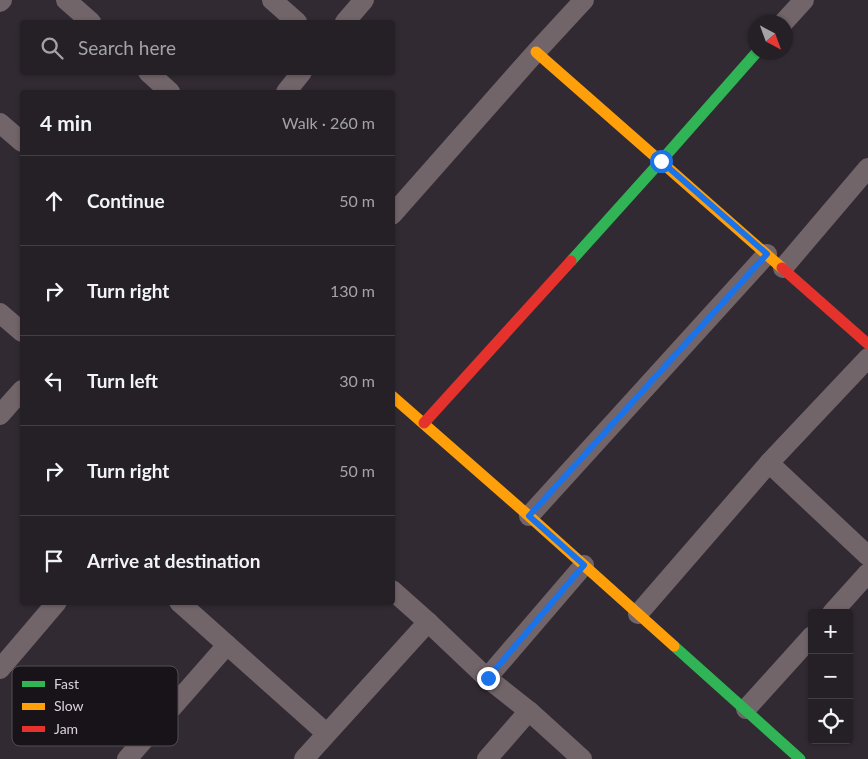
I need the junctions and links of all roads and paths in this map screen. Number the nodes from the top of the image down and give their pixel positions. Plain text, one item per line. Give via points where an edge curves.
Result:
1 (66, 0) edge
2 (272, 0) edge
3 (364, 0) edge
4 (584, 0) edge
5 (804, 0) edge
6 (790, 15) edge
7 (89, 20) edge
8 (295, 20) edge
9 (347, 20) edge
10 (536, 52) junction
11 (751, 60) edge
12 (151, 75) edge
13 (300, 75) edge
14 (168, 90) edge
15 (288, 90) edge
16 (0, 122) edge
17 (20, 140) edge
18 (661, 161) junction
19 (868, 168) edge
20 (395, 212) edge
21 (767, 254) junction
22 (782, 268) junction
23 (0, 313) edge
24 (20, 330) edge
25 (868, 344) edge
26 (868, 358) edge
27 (20, 392) edge
28 (395, 399) edge
29 (0, 415) edge
30 (424, 423) junction
31 (769, 463) junction
32 (529, 516) junction
33 (868, 556) edge
34 (584, 565) junction
35 (868, 573) edge
36 (395, 593) edge
37 (54, 605) edge
38 (181, 605) edge
39 (836, 609) edge
40 (638, 614) junction
41 (428, 622) junction
42 (808, 640) edge
43 (227, 645) junction
44 (2, 663) edge
45 (488, 678) junction
46 (178, 701) edge
47 (746, 709) junction
48 (529, 711) junction
49 (326, 733) junction
50 (138, 746) edge
51 (127, 759) edge
52 (304, 759) edge
53 (486, 759) edge
54 (582, 759) edge
55 (800, 759) edge

1 - 7 street
2 - 8 street
3 - 9 street
4 - 10 street
5 - 6 street
10 - 18 street
10 - 20 street
11 - 18 street
12 - 14 street
13 - 15 street
16 - 17 street
18 - 21 street
18 - 30 street
19 - 22 street
21 - 22 street
21 - 32 street
22 - 25 street
23 - 24 street
26 - 31 street
27 - 29 street
28 - 30 street
30 - 32 street
31 - 33 street
31 - 40 street
32 - 34 street
34 - 40 street
34 - 45 street
35 - 39 street
36 - 41 street
37 - 44 street
38 - 43 street
40 - 47 street
41 - 45 street
41 - 49 street
42 - 47 street
43 - 46 street
43 - 49 street
45 - 48 street
47 - 55 street
48 - 53 street
48 - 54 street
49 - 52 street
50 - 51 street

